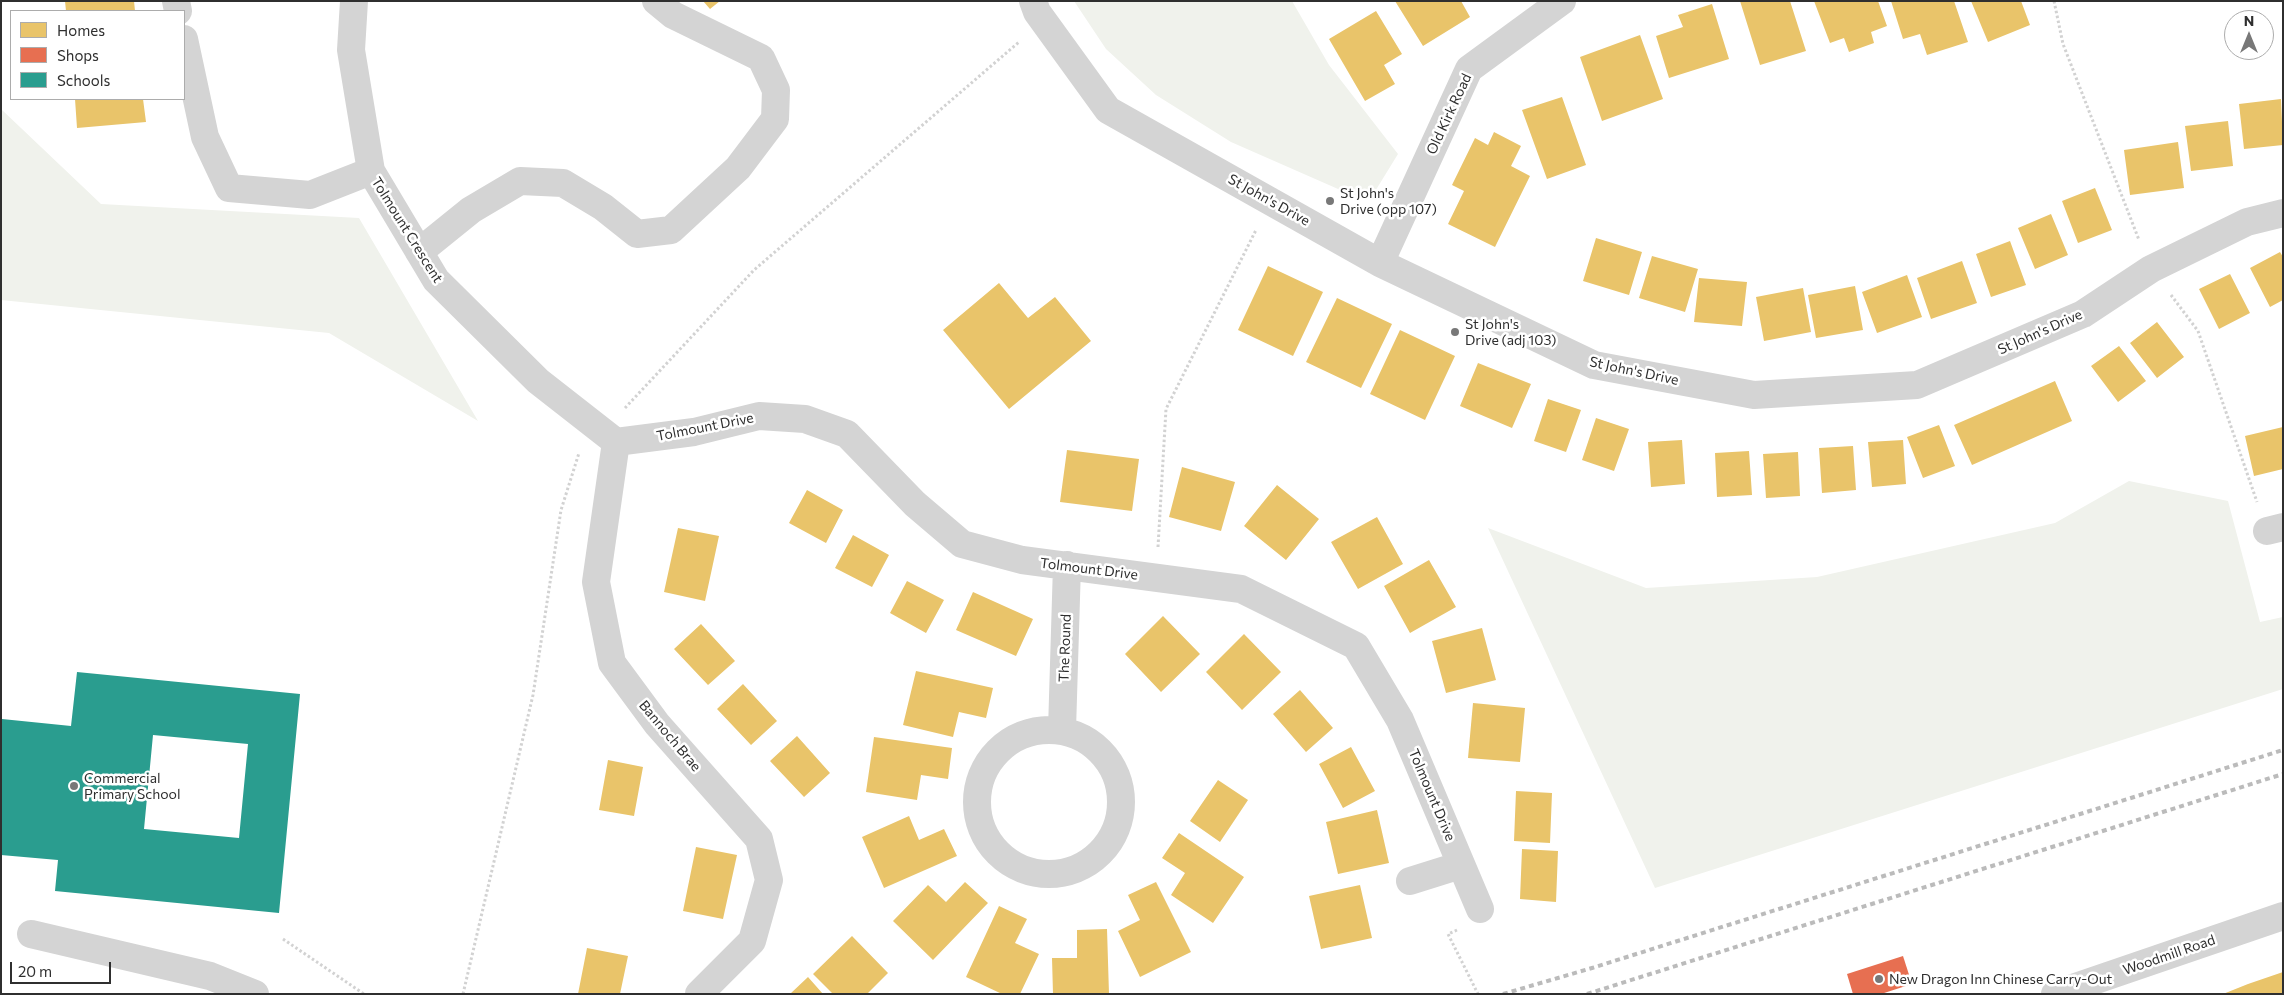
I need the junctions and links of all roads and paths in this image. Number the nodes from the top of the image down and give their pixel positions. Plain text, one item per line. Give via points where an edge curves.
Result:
1 (354, 1) edge
2 (656, 1) edge
3 (1033, 1) edge
4 (1562, 1) edge
5 (185, 44) edge
6 (371, 171) junction
7 (1271, 201) junction
8 (2283, 213) edge
9 (420, 252) junction
10 (1380, 263) junction
11 (616, 442) junction
12 (1067, 565) junction
13 (1157, 577) junction
14 (1062, 730) junction
15 (1461, 865) junction
16 (1410, 881) dead end
17 (1480, 909) dead end
18 (2283, 916) edge
19 (31, 934) dead end
20 (1448, 934) dead end
21 (283, 939) dead end
22 (255, 994) edge
23 (364, 994) edge
24 (699, 994) edge
25 (1478, 994) edge
26 (2055, 994) edge

1 - 6 street, Tolmount Crescent via 351,50
2 - 9 street via 673,15 761,58 776,90 775,119 738,168 671,230 637,234 604,207 563,183 520,182 471,210
3 - 7 street, St John's Drive via 1037,12 1108,110
4 - 10 street, Old Kirk Road via 1468,69
5 - 6 street via 205,137 228,188 310,195
6 - 9 street, Tolmount Crescent
7 - 10 street, St John's Drive
7 - 13 path via 1166,409
8 - 10 street, St John's Drive via 2246,222 2151,269 2084,314 1917,385 1754,395 1594,365
9 - 11 street, Tolmount Crescent via 436,280 538,381
11 - 12 street, Tolmount Drive via 694,432 759,416 806,419 847,434 915,504 962,544 1022,560
11 - 24 street, Bannoch Brae via 596,582 612,663 657,724 759,839 769,880 752,941
12 - 13 street, Tolmount Drive
12 - 14 street, The Round
13 - 15 street, Tolmount Drive via 1241,588 1356,646 1400,720
14 - 14 street via 1090,742 1105,756 1114,770 1122,804 1112,838 1097,856 1068,872 1037,873 1019,868 1001,856 989,842 979,820 977,794 989,761 1011,740 1026,733
15 - 16 street
15 - 17 street, Tolmount Drive
18 - 26 street, Woodmill Road
19 - 22 street via 210,976
20 - 25 path
21 - 23 path

